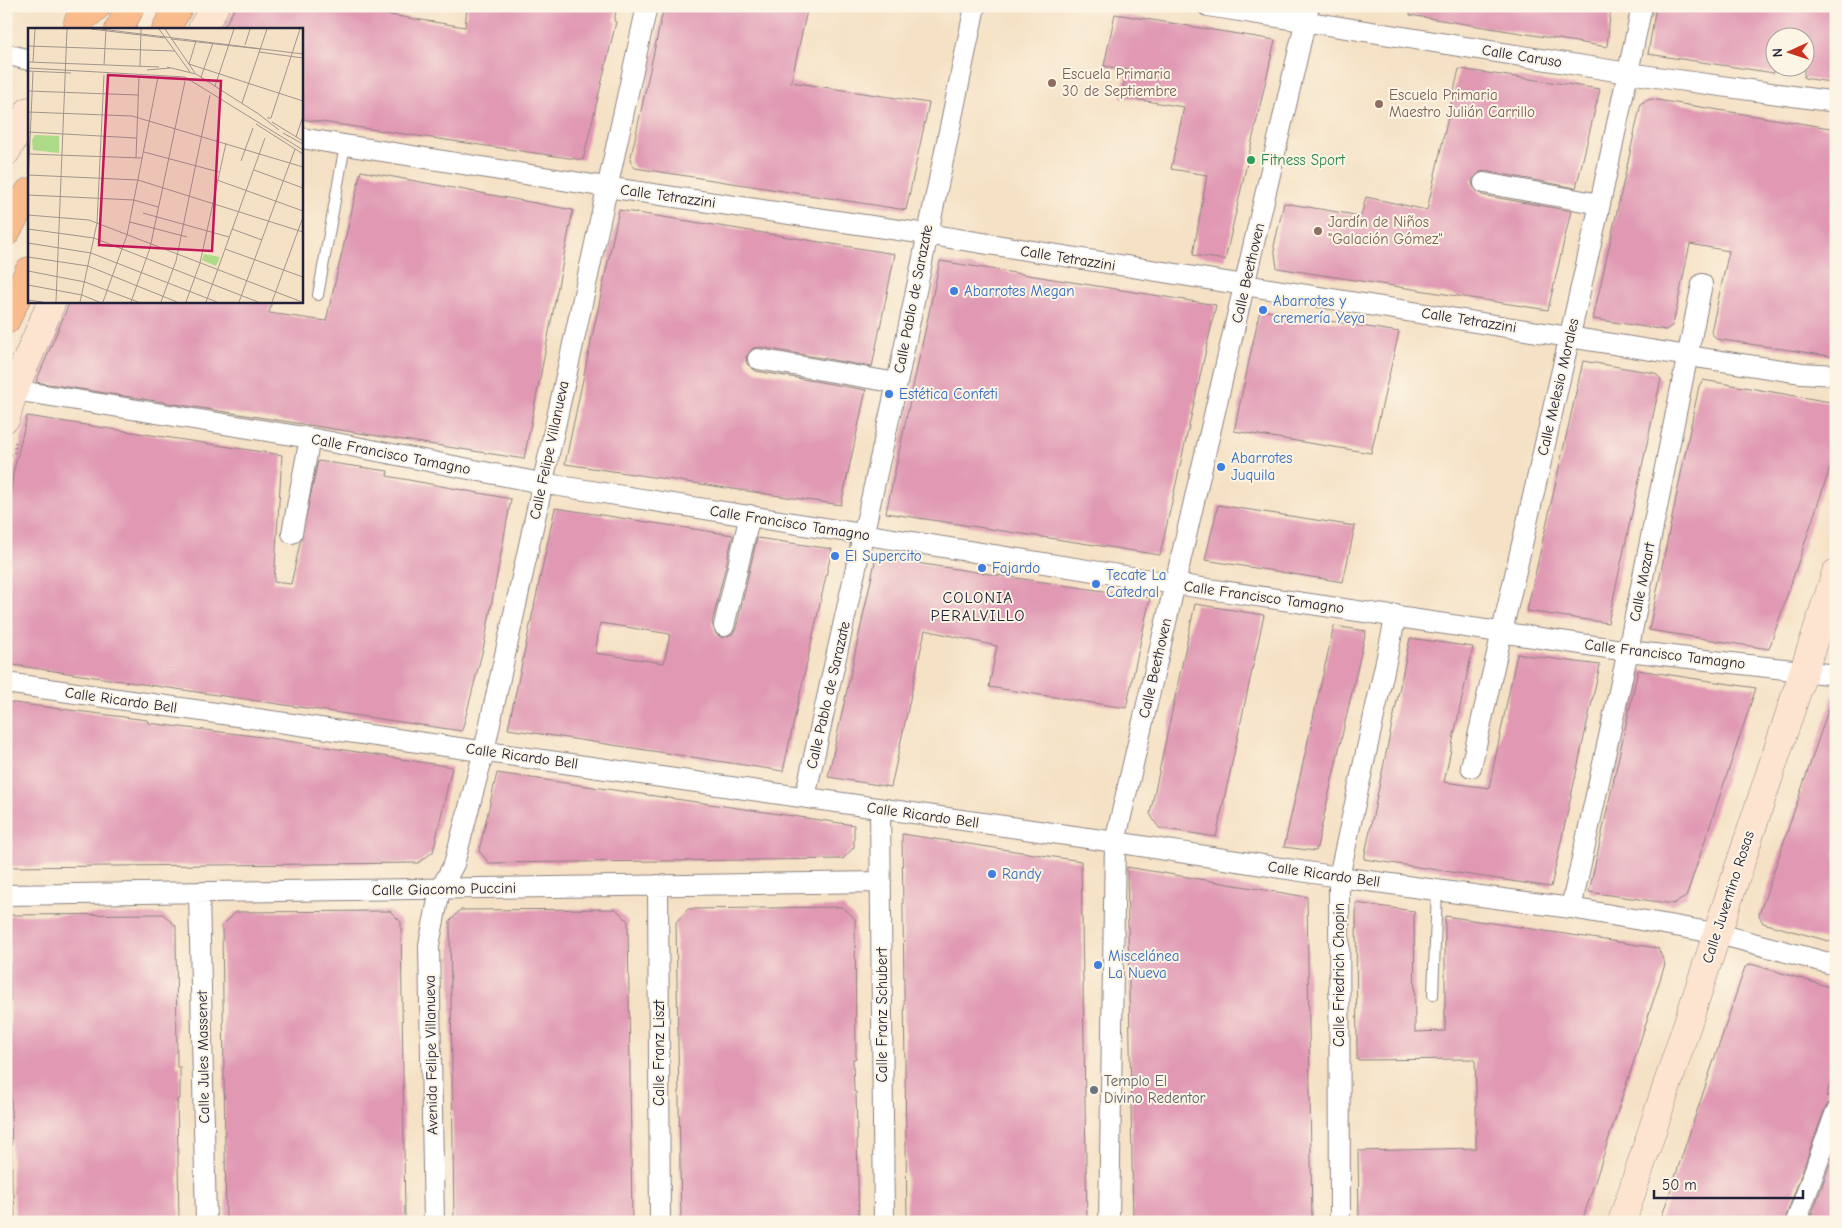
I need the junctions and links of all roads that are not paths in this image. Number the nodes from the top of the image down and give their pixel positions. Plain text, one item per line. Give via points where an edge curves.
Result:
1 (132, 6) edge
2 (179, 6) edge
3 (215, 6) edge
4 (647, 6) edge
5 (976, 6) edge
6 (1208, 6) edge
7 (1642, 6) edge
8 (1307, 14) edge
9 (120, 28) edge
10 (167, 28) edge
11 (203, 28) edge
12 (6, 54) edge
13 (28, 60) edge
14 (1628, 72) junction
15 (1836, 102) edge
16 (28, 113) edge
17 (302, 138) edge
18 (346, 145) junction
19 (6, 152) edge
20 (1484, 183) dead end
21 (606, 187) junction
22 (28, 194) edge
23 (1600, 204) junction
24 (6, 232) edge
25 (926, 234) junction
26 (28, 273) edge
27 (1702, 284) dead end
28 (1245, 286) junction
29 (318, 295) dead end
30 (52, 302) edge
31 (6, 320) edge
32 (1569, 336) junction
33 (1688, 356) junction
34 (758, 359) dead end
35 (1836, 376) edge
36 (897, 383) junction
37 (14, 390) junction
38 (6, 418) edge
39 (310, 438) junction
40 (541, 483) junction
41 (750, 515) junction
42 (292, 533) dead end
43 (864, 535) junction
44 (1836, 573) edge
45 (1175, 584) junction
46 (1396, 615) junction
47 (724, 626) dead end
48 (1503, 633) junction
49 (1628, 650) junction
50 (1804, 671) junction
51 (1836, 676) edge
52 (6, 684) edge
53 (484, 751) junction
54 (1471, 767) dead end
55 (805, 797) junction
56 (880, 809) junction
57 (1115, 842) junction
58 (1339, 877) junction
59 (881, 882) junction
60 (658, 885) junction
61 (1437, 889) junction
62 (440, 890) junction
63 (199, 892) junction
64 (6, 895) edge
65 (1571, 908) junction
66 (1716, 933) junction
67 (1836, 965) edge
68 (1433, 995) dead end
69 (1836, 1112) edge
70 (206, 1222) edge
71 (434, 1222) edge
72 (660, 1222) edge
73 (884, 1222) edge
74 (1110, 1222) edge
75 (1340, 1222) edge
76 (1622, 1222) edge
77 (1796, 1222) edge

1 - 9 highway
2 - 10 highway
3 - 11 street
4 - 21 street, Calle Felipe Villanueva
5 - 25 street, Calle Pablo de Sarazate
6 - 8 street, Calle Caruso
7 - 14 street, Calle Melesio Morales
8 - 14 street, Calle Caruso
8 - 28 street, Calle Beethoven
12 - 13 street
14 - 15 street, Calle Caruso
14 - 23 street, Calle Melesio Morales
16 - 19 street
17 - 18 street, Calle Tetrazzini
18 - 21 street, Calle Tetrazzini
18 - 29 lane
20 - 23 street
21 - 25 street, Calle Tetrazzini
21 - 40 street, Calle Felipe Villanueva
22 - 24 highway
23 - 32 street, Calle Melesio Morales
25 - 28 street, Calle Tetrazzini
25 - 36 street, Calle Pablo de Sarazate
26 - 31 highway
27 - 33 street, Calle Mozart
28 - 32 street, Calle Tetrazzini
28 - 45 street, Calle Beethoven
30 - 37 street
32 - 33 street, Calle Tetrazzini
32 - 48 street, Calle Melesio Morales
33 - 35 street, Calle Tetrazzini
33 - 49 street, Calle Mozart
34 - 36 street
36 - 43 street, Calle Pablo de Sarazate
37 - 38 street
37 - 39 street, Calle Francisco Tamagno
39 - 40 street, Calle Francisco Tamagno
39 - 42 street
40 - 41 street, Calle Francisco Tamagno
40 - 53 street, Calle Felipe Villanueva
41 - 43 street, Calle Francisco Tamagno
41 - 47 street
43 - 45 street, Calle Francisco Tamagno
43 - 55 street, Calle Pablo de Sarazate
44 - 50 street, Calle Juventino Rosas
45 - 46 street, Calle Francisco Tamagno
45 - 57 street, Calle Beethoven
46 - 48 street, Calle Francisco Tamagno
46 - 58 street, Calle Friedrich Chopin
48 - 49 street, Calle Francisco Tamagno
48 - 54 street, Calle Melesio Morales
49 - 50 street, Calle Francisco Tamagno
49 - 65 street, Calle Mozart
50 - 51 street, Calle Francisco Tamagno
50 - 66 street, Calle Juventino Rosas
52 - 53 street, Calle Ricardo Bell
53 - 55 street, Calle Ricardo Bell
53 - 62 street, Calle Felipe Villanueva via 454,864
55 - 56 street, Calle Ricardo Bell
56 - 57 street, Calle Ricardo Bell
56 - 59 street, Calle Franz Schubert
57 - 58 street, Calle Ricardo Bell
57 - 74 street, Calle Beethoven
58 - 61 street, Calle Ricardo Bell
58 - 75 street, Calle Friedrich Chopin
59 - 60 street, Calle Giacomo Puccini
59 - 73 street, Calle Franz Schubert
60 - 62 street, Calle Giacomo Puccini
60 - 72 street, Calle Franz Liszt
61 - 65 street, Calle Ricardo Bell
61 - 68 lane
62 - 63 street, Calle Giacomo Puccini
62 - 71 street, Avenida Felipe Villanueva via 429,946
63 - 64 street, Calle Giacomo Puccini
63 - 70 street, Calle Jules Massenet
65 - 66 street, Calle Ricardo Bell
66 - 67 street, Calle Ricardo Bell
66 - 76 street, Calle Juventino Rosas
69 - 77 street

